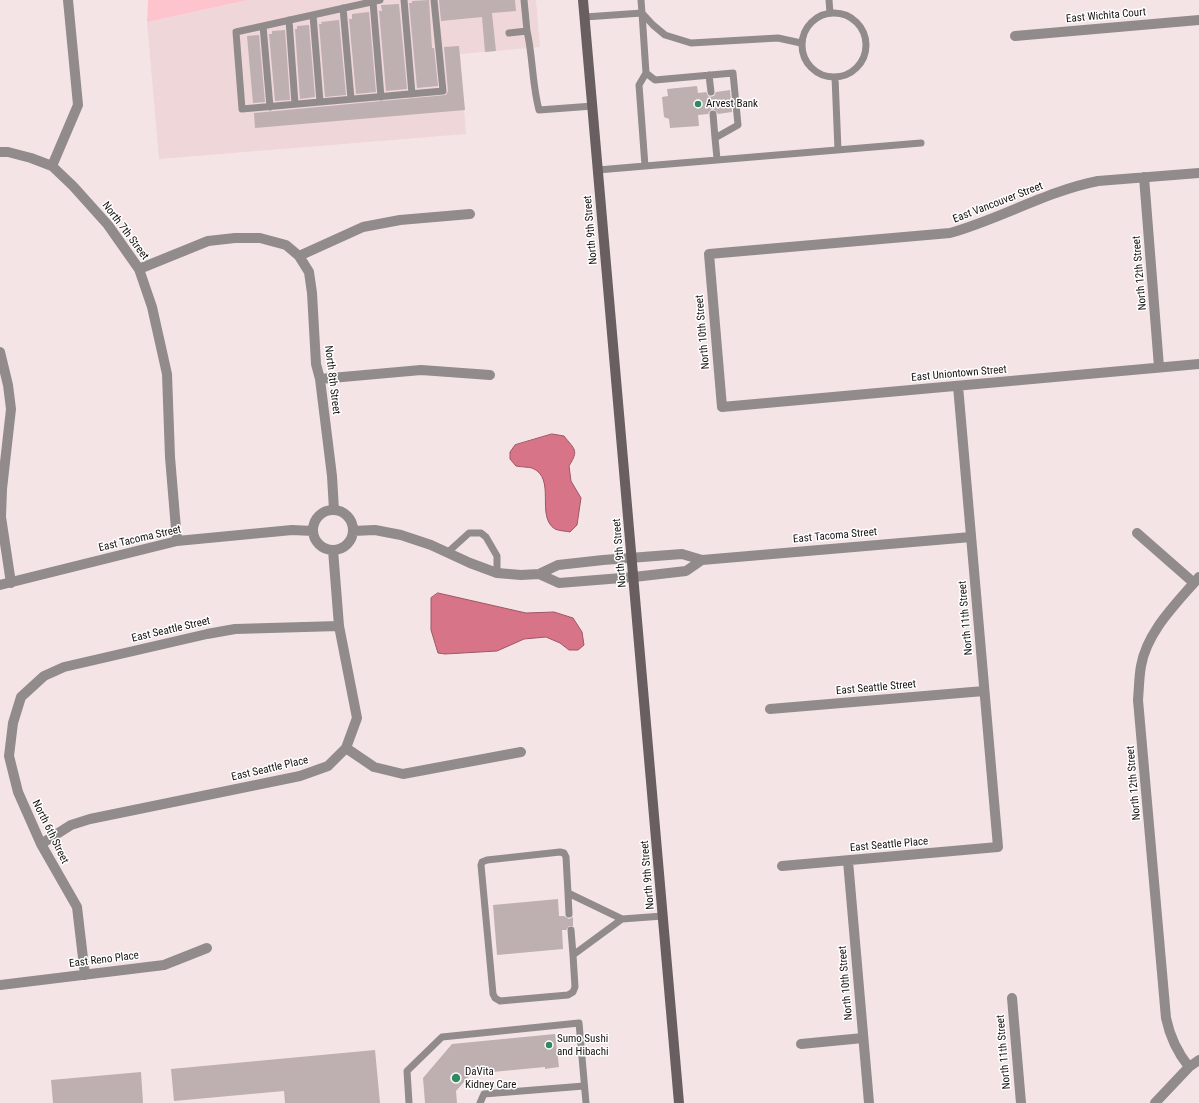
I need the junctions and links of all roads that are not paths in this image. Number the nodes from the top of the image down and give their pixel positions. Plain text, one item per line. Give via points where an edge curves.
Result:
1 (68, 0) edge
2 (380, 0) edge
3 (404, 0) edge
4 (434, 0) edge
5 (524, 0) edge
6 (583, 0) edge
7 (641, 0) edge
8 (829, 0) edge
9 (372, 2) junction
10 (343, 8) junction
11 (642, 13) junction
12 (830, 13) junction
13 (313, 15) junction
14 (585, 17) junction
15 (289, 20) junction
16 (1199, 20) edge
17 (263, 26) junction
18 (527, 31) junction
19 (510, 33) dead end
20 (1015, 36) dead end
21 (801, 43) junction
22 (646, 73) junction
23 (709, 75) junction
24 (835, 77) junction
25 (711, 92) dead end
26 (412, 94) junction
27 (380, 97) junction
28 (351, 99) junction
29 (320, 102) junction
30 (295, 104) junction
31 (593, 106) junction
32 (270, 107) junction
33 (713, 114) dead end
34 (715, 138) junction
35 (921, 143) dead end
36 (838, 150) junction
37 (0, 152) edge
38 (717, 159) junction
39 (52, 166) junction
40 (646, 166) junction
41 (598, 170) junction
42 (1199, 173) edge
43 (1144, 177) junction
44 (470, 214) dead end
45 (709, 254) joint
46 (299, 256) junction
47 (139, 269) junction
48 (0, 352) edge
49 (1199, 364) edge
50 (1159, 367) junction
51 (490, 376) dead end
52 (320, 379) junction
53 (958, 386) junction
54 (722, 407) joint
55 (334, 510) junction
56 (312, 531) junction
57 (353, 531) junction
58 (1137, 533) dead end
59 (970, 536) junction
60 (177, 541) junction
61 (334, 550) junction
62 (447, 553) junction
63 (632, 558) junction
64 (702, 560) junction
65 (497, 573) junction
66 (540, 574) junction
67 (634, 577) junction
68 (1196, 580) edge
69 (11, 583) junction
70 (0, 585) edge
71 (339, 626) junction
72 (984, 691) junction
73 (21, 697) joint
74 (770, 709) dead end
75 (346, 748) junction
76 (520, 752) dead end
77 (41, 844) junction
78 (998, 847) joint
79 (848, 861) junction
80 (782, 866) dead end
81 (568, 893) junction
82 (570, 914) dead end
83 (663, 916) junction
84 (622, 919) junction
85 (571, 930) dead end
86 (208, 948) dead end
87 (573, 955) junction
88 (85, 975) junction
89 (0, 985) edge
90 (1012, 998) dead end
91 (863, 1038) junction
92 (801, 1044) dead end
93 (1199, 1060) edge
94 (1189, 1067) junction
95 (584, 1086) junction
96 (410, 1103) edge
97 (480, 1103) edge
98 (586, 1103) edge
99 (679, 1103) edge
100 (869, 1103) edge
101 (1021, 1103) edge
102 (1155, 1103) edge

1 - 39 street via 78,105
2 - 9 lane
3 - 26 lane
4 - 26 lane via 442,91
5 - 18 lane
6 - 14 main road, North 9th Street
7 - 11 lane
8 - 12 lane
9 - 10 lane
9 - 27 lane
10 - 13 lane
10 - 28 lane
11 - 14 lane
11 - 21 lane via 665,35 691,43 778,38
11 - 22 lane
12 - 21 lane via 812,21 805,29
12 - 24 lane via 850,17 863,31 866,41 866,51 856,69
13 - 15 lane
13 - 29 lane
14 - 31 main road, North 9th Street
15 - 17 lane
15 - 30 lane
16 - 20 street, East Wichita Court
17 - 32 lane
17 - 32 lane via 236,32 242,109
18 - 19 lane
18 - 31 lane via 539,110
21 - 24 lane via 804,59 810,67 818,74
22 - 23 lane via 655,80
22 - 40 lane via 639,85
23 - 25 lane
23 - 34 lane via 733,73 738,125
24 - 36 lane
26 - 27 lane
27 - 28 lane
28 - 29 lane
29 - 30 lane
30 - 32 lane
31 - 41 main road, North 9th Street
33 - 34 lane
34 - 38 lane
35 - 36 lane
36 - 38 lane
37 - 39 street via 31,158
38 - 40 lane
39 - 47 street, North 7th Street via 108,225
40 - 41 lane
41 - 63 main road, North 9th Street
42 - 43 street, East Vancouver Street
43 - 45 street, East Vancouver Street via 1088,183 950,233
43 - 50 street, North 12th Street
44 - 46 street via 363,226
45 - 54 street, North 10th Street
46 - 47 street via 286,245 260,238 235,238 208,241
46 - 52 street, North 8th Street via 309,272 316,364
47 - 60 street, North 7th Street via 152,307 167,374
48 - 69 street via 11,409 1,517
49 - 50 street, East Uniontown Street
50 - 53 street, East Uniontown Street
51 - 52 street via 421,370
52 - 55 street, North 8th Street
53 - 54 street, East Uniontown Street
53 - 59 street, North 11th Street
55 - 56 street via 318,516
55 - 57 street via 341,511 348,517
56 - 60 street, East Tacoma Street via 292,530
56 - 61 street via 319,545
57 - 61 street via 347,544
57 - 62 street, East Tacoma Street via 375,530 401,535
58 - 68 street, North 12th Street
59 - 64 street, East Tacoma Street
59 - 72 street, North 11th Street
60 - 69 street, East Tacoma Street
61 - 71 street
62 - 65 street, East Tacoma Street
62 - 65 lane via 469,533 481,533 497,556
63 - 64 street, East Tacoma Street via 682,554
63 - 66 street, East Tacoma Street via 558,564
63 - 67 main road, North 9th Street
64 - 67 street, East Tacoma Street via 686,571
65 - 66 street, East Tacoma Street
66 - 67 street, East Tacoma Street via 559,583
67 - 83 main road, North 9th Street
68 - 94 street, North 12th Street via 1161,623 1147,646 1141,667 1138,700 1166,1018 1172,1042
69 - 70 street, East Tacoma Street
71 - 73 street, East Seattle Street via 235,629 206,634 64,667 44,676
71 - 75 street via 356,718
72 - 74 street, East Seattle Street
72 - 78 street, North 11th Street
73 - 77 street, North 6th Street via 13,723 10,756 18,792
75 - 76 street via 374,767 403,774
75 - 77 street, East Seattle Place via 328,766 300,776 90,820 71,825
77 - 88 street, North 6th Street via 77,907
78 - 79 street, East Seattle Place
79 - 80 street, East Seattle Place
79 - 91 street, North 10th Street
81 - 82 lane
81 - 84 lane
81 - 87 lane via 564,853 482,862 495,998 500,1001 568,995 573,992 574,987
83 - 84 lane
83 - 99 main road, North 9th Street
84 - 87 lane
85 - 87 lane
86 - 88 street, East Reno Place via 164,965
88 - 89 street, East Reno Place
90 - 101 street, North 11th Street
91 - 92 street
91 - 100 street, North 10th Street
93 - 94 street
94 - 102 street
95 - 96 lane via 579,1024 571,1024 442,1037 407,1071
95 - 97 lane via 484,1094
95 - 98 lane

